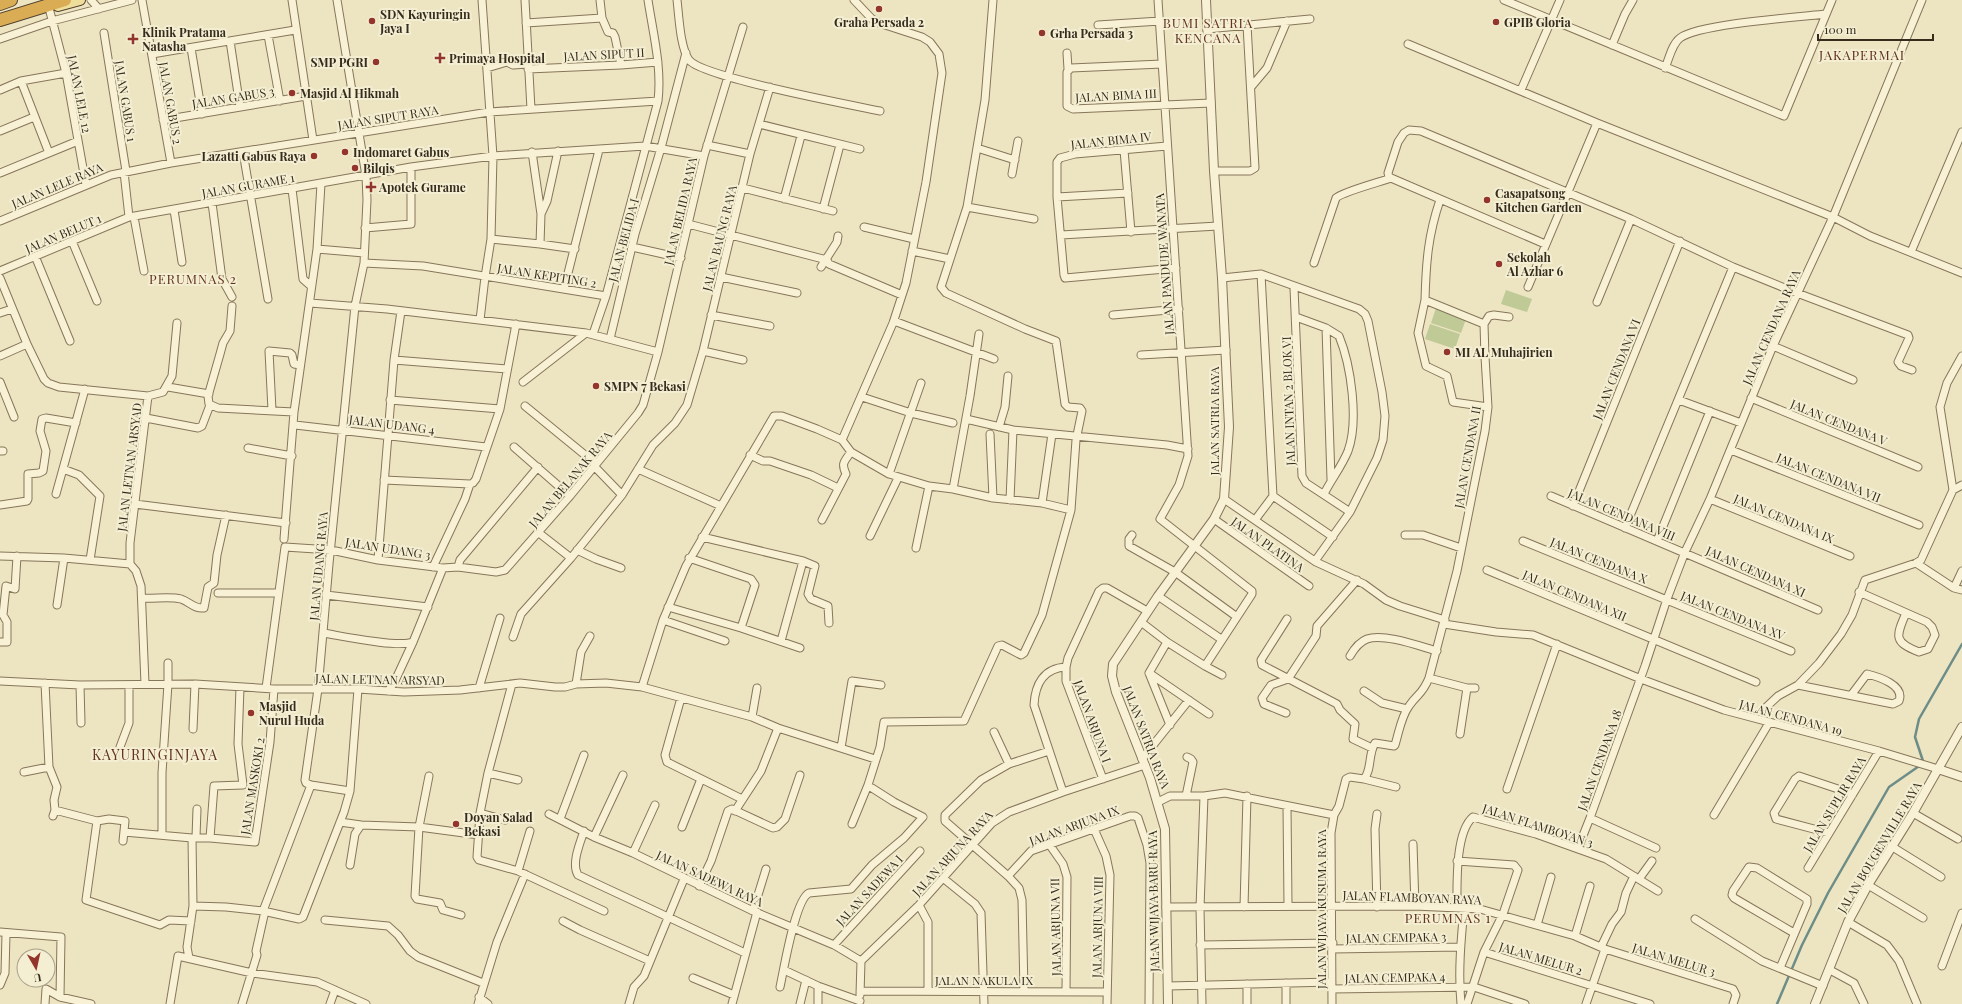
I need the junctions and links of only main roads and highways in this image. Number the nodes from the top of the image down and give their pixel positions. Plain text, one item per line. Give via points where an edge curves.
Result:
1 (11, 0) edge
2 (65, 0) edge
3 (80, 0) edge
4 (0, 4) edge
5 (0, 20) edge
6 (0, 24) edge

1 - 4 highway
2 - 5 highway
3 - 6 main road

